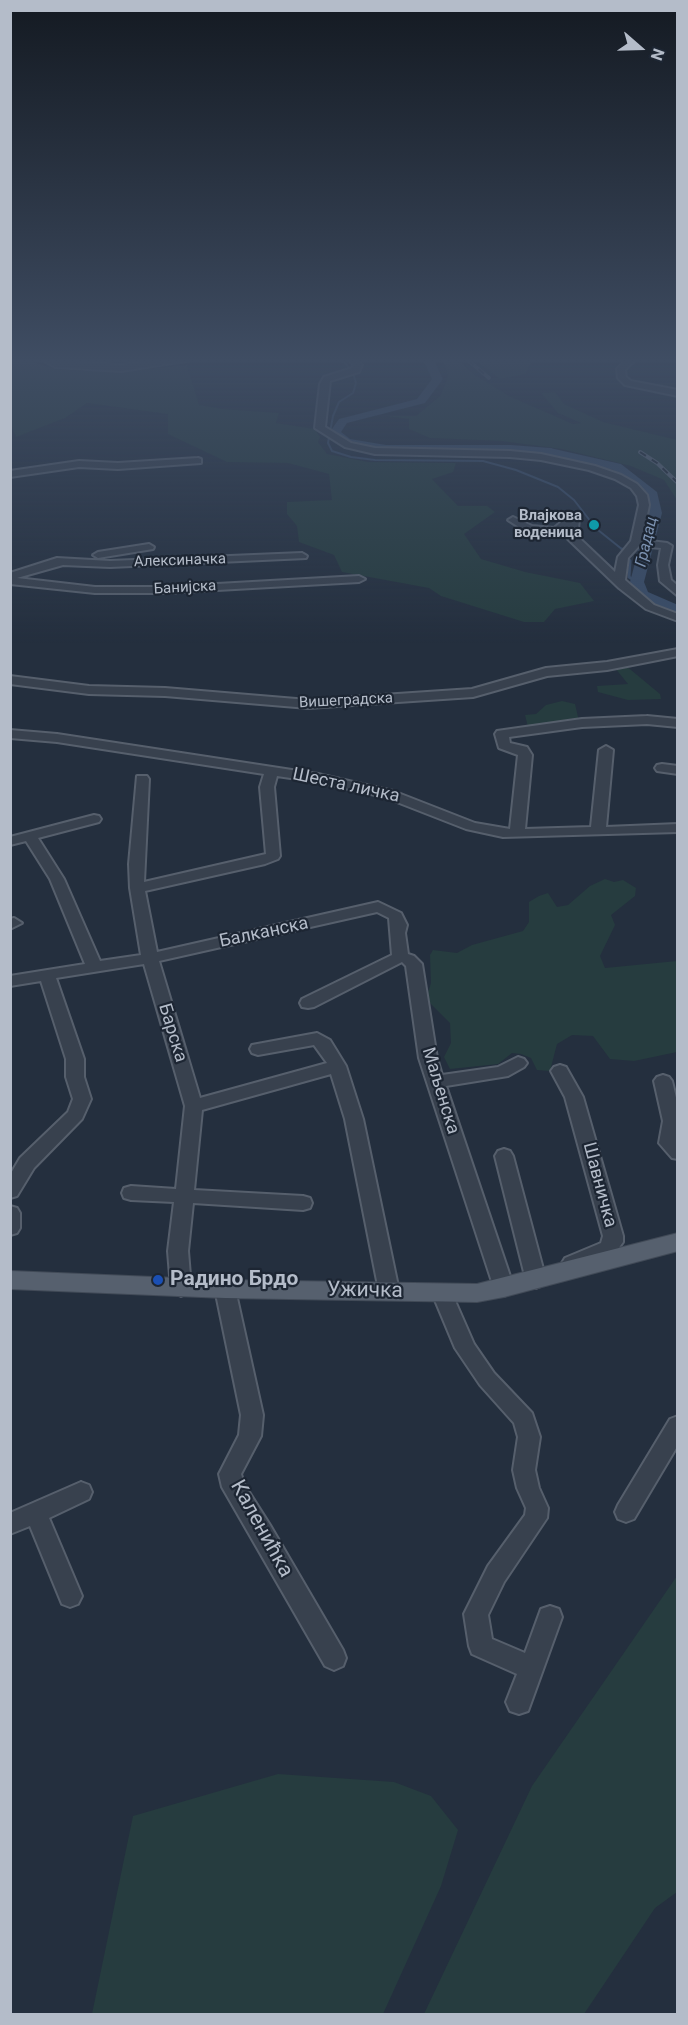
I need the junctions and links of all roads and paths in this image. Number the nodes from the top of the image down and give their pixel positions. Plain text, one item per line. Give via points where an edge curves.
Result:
1 (515, 454) edge
2 (198, 461) dead end
3 (10, 474) edge
4 (513, 520) dead end
5 (639, 542) junction
6 (149, 547) dead end
7 (302, 556) dead end
8 (57, 561) junction
9 (623, 564) junction
10 (10, 579) edge
11 (359, 579) dead end
12 (678, 593) edge
13 (678, 618) edge
14 (678, 652) edge
15 (10, 681) edge
16 (678, 723) edge
17 (10, 734) edge
18 (606, 750) dead end
19 (662, 768) dead end
20 (272, 771) junction
21 (678, 771) edge
22 (142, 779) dead end
23 (94, 819) dead end
24 (678, 828) edge
25 (598, 832) junction
26 (517, 833) junction
27 (30, 836) junction
28 (10, 841) edge
29 (137, 888) junction
30 (400, 957) junction
31 (150, 958) junction
32 (94, 966) junction
33 (48, 975) junction
34 (10, 981) edge
35 (308, 1003) dead end
36 (258, 1049) dead end
37 (518, 1063) dead end
38 (337, 1066) junction
39 (560, 1071) dead end
40 (663, 1081) dead end
41 (436, 1083) junction
42 (194, 1106) junction
43 (678, 1153) edge
44 (504, 1156) dead end
45 (10, 1191) edge
46 (131, 1193) dead end
47 (184, 1197) junction
48 (303, 1203) dead end
49 (10, 1213) edge
50 (10, 1228) edge
51 (678, 1242) edge
52 (564, 1273) junction
53 (10, 1280) edge
54 (536, 1280) junction
55 (181, 1288) junction
56 (504, 1288) junction
57 (225, 1289) junction
58 (389, 1291) junction
59 (442, 1293) junction
60 (678, 1425) edge
61 (81, 1492) dead end
62 (626, 1512) dead end
63 (36, 1513) junction
64 (10, 1524) edge
65 (70, 1596) dead end
66 (550, 1617) dead end
67 (334, 1658) dead end
68 (531, 1666) junction
69 (519, 1702) dead end

1 - 5 street via 592,468 634,486 644,505
2 - 3 street via 72,465
4 - 9 street via 529,529 545,531 556,531 573,521 576,525 572,537 605,568
5 - 9 street
5 - 12 street via 667,546 663,565 666,581
6 - 8 street
7 - 8 street, Алексиначка via 110,564
8 - 10 street
9 - 13 street via 623,586 650,607
10 - 11 street, Банијска via 95,590 164,590
14 - 15 street, Вишеградска via 607,666 546,672 473,693 308,705
16 - 26 street via 582,723 502,734 504,745 522,750 525,755
17 - 20 street, Шеста личка
18 - 25 street
19 - 21 street
20 - 26 street, Шеста личка via 388,794 471,826
20 - 29 street via 267,787 273,856
22 - 29 street, Барска
23 - 27 street
24 - 25 street, Шеста личка
25 - 26 street, Шеста личка
27 - 28 street
27 - 32 street via 57,879
29 - 31 street, Барска
30 - 31 street, Балканска via 396,916 378,908
30 - 35 street
30 - 41 street, Маљенска via 414,964 424,1037
31 - 32 street, Балканска
31 - 42 street, Барска
32 - 33 street, Балканска
33 - 34 street, Балканска
33 - 45 street via 75,1059 75,1077 82,1099 76,1115 27,1163
36 - 38 street via 317,1039
37 - 41 street via 502,1072
38 - 42 street
38 - 58 street via 354,1119
39 - 52 street, Шавничка via 574,1097 614,1242 569,1264
40 - 43 street via 672,1121 668,1143
41 - 56 street, Маљенска
42 - 47 street, Барска
44 - 54 street
46 - 47 street
47 - 48 street
47 - 55 street, Барска via 178,1251
49 - 50 street
51 - 52 main road, Ужичка
52 - 54 main road, Ужичка
53 - 55 main road, Ужичка
54 - 56 main road, Ужичка
55 - 57 main road, Ужичка
56 - 59 main road, Ужичка
57 - 58 main road, Ужичка
57 - 67 street, Каленићка via 252,1415 250,1436 230,1474 233,1487
58 - 59 main road, Ужичка
59 - 68 street via 465,1348 524,1419 529,1437 524,1470 537,1508 536,1518 496,1574 476,1614 482,1646
60 - 62 street
61 - 63 street
63 - 64 street
63 - 65 street
66 - 68 street
68 - 69 street

